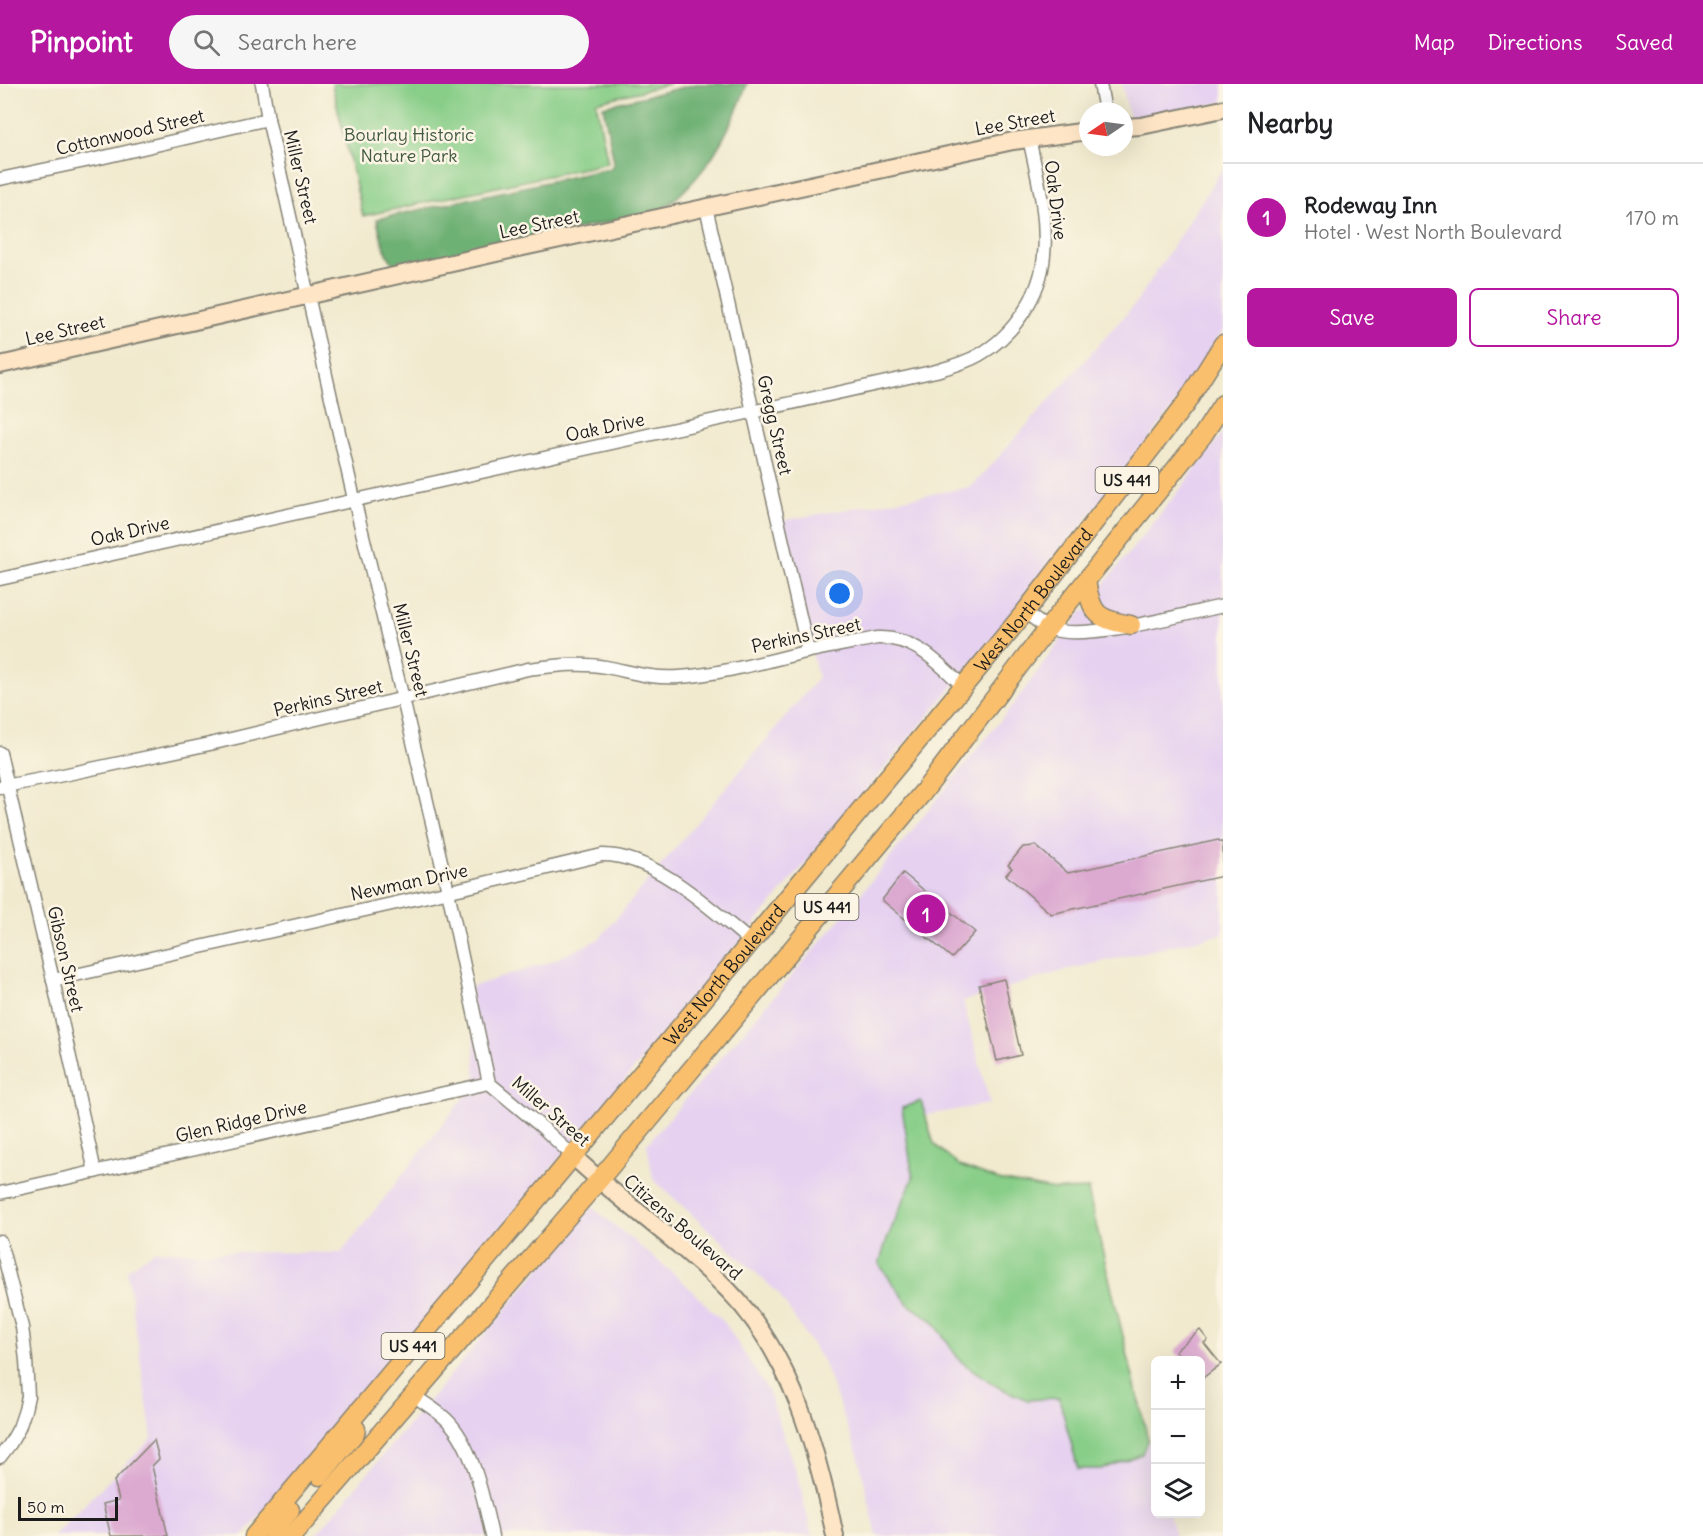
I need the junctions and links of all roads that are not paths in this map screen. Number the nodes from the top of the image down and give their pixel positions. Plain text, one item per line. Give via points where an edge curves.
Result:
1 (262, 84) edge
2 (1100, 84) edge
3 (1104, 102) edge
4 (1223, 109) edge
5 (268, 120) junction
6 (1133, 126) edge
7 (1079, 132) edge
8 (1029, 138) junction
9 (0, 179) edge
10 (706, 207) junction
11 (308, 296) junction
12 (1223, 344) edge
13 (0, 365) edge
14 (1223, 404) edge
15 (754, 412) junction
16 (354, 499) junction
17 (0, 579) edge
18 (1086, 581) junction
19 (1223, 606) edge
20 (1025, 612) junction
21 (1131, 625) junction
22 (1048, 628) junction
23 (808, 651) junction
24 (963, 686) junction
25 (403, 699) junction
26 (0, 753) edge
27 (4, 786) edge
28 (448, 891) junction
29 (750, 941) junction
30 (53, 980) junction
31 (489, 1083) junction
32 (573, 1156) junction
33 (95, 1172) junction
34 (599, 1180) junction
35 (0, 1193) edge
36 (0, 1241) edge
37 (413, 1395) junction
38 (358, 1412) junction
39 (0, 1457) edge
40 (254, 1536) edge
41 (274, 1536) edge
42 (292, 1536) edge
43 (492, 1536) edge
44 (835, 1536) edge

1 - 5 street, Miller Street
2 - 3 street
4 - 6 street
5 - 9 street, Cottonwood Street
5 - 11 street, Miller Street
7 - 8 street, Lee Street
8 - 10 street, Lee Street
8 - 15 street, Oak Drive via 1042,202 1044,255 1035,291 1009,330 978,356 959,364
10 - 11 street, Lee Street
10 - 15 street, Gregg Street
11 - 13 street, Lee Street
11 - 16 street, Miller Street
12 - 20 main road, West North Boulevard / US 441 via 1186,403
14 - 18 main road, West North Boulevard / US 441 via 1203,435
15 - 16 street, Oak Drive
15 - 23 street, Gregg Street
16 - 17 street, Oak Drive
16 - 25 street, Miller Street
18 - 21 main road via 1094,610 1104,618
18 - 22 main road, West North Boulevard / US 441
19 - 21 street
20 - 22 street
20 - 24 main road, West North Boulevard / US 441
21 - 22 street via 1071,633
22 - 34 main road, West North Boulevard / US 441 via 924,791
23 - 24 street, Perkins Street via 877,638 899,640 931,657
23 - 25 street, Perkins Street via 678,677 651,677 584,665 528,669
24 - 29 main road, West North Boulevard / US 441
25 - 27 street, Perkins Street
25 - 28 street, Miller Street
26 - 27 street, Gibson Street
27 - 30 street, Gibson Street
28 - 29 street, Newman Drive via 615,855 653,868
28 - 30 street, Newman Drive
28 - 31 street, Miller Street
29 - 32 main road, West North Boulevard / US 441
30 - 33 street, Gibson Street
31 - 32 street, Miller Street
31 - 33 street, Glen Ridge Drive
32 - 34 street, Miller Street
32 - 38 main road, West North Boulevard / US 441
33 - 35 street, Glen Ridge Drive
34 - 37 main road, West North Boulevard / US 441
34 - 44 street, Citizens Boulevard via 711,1273 772,1347 807,1425
36 - 39 street via 22,1327 28,1396 19,1428
37 - 42 main road, West North Boulevard / US 441
37 - 43 street via 446,1419 465,1446 482,1492
38 - 40 main road, West North Boulevard / US 441
38 - 41 main road via 355,1433 290,1510

